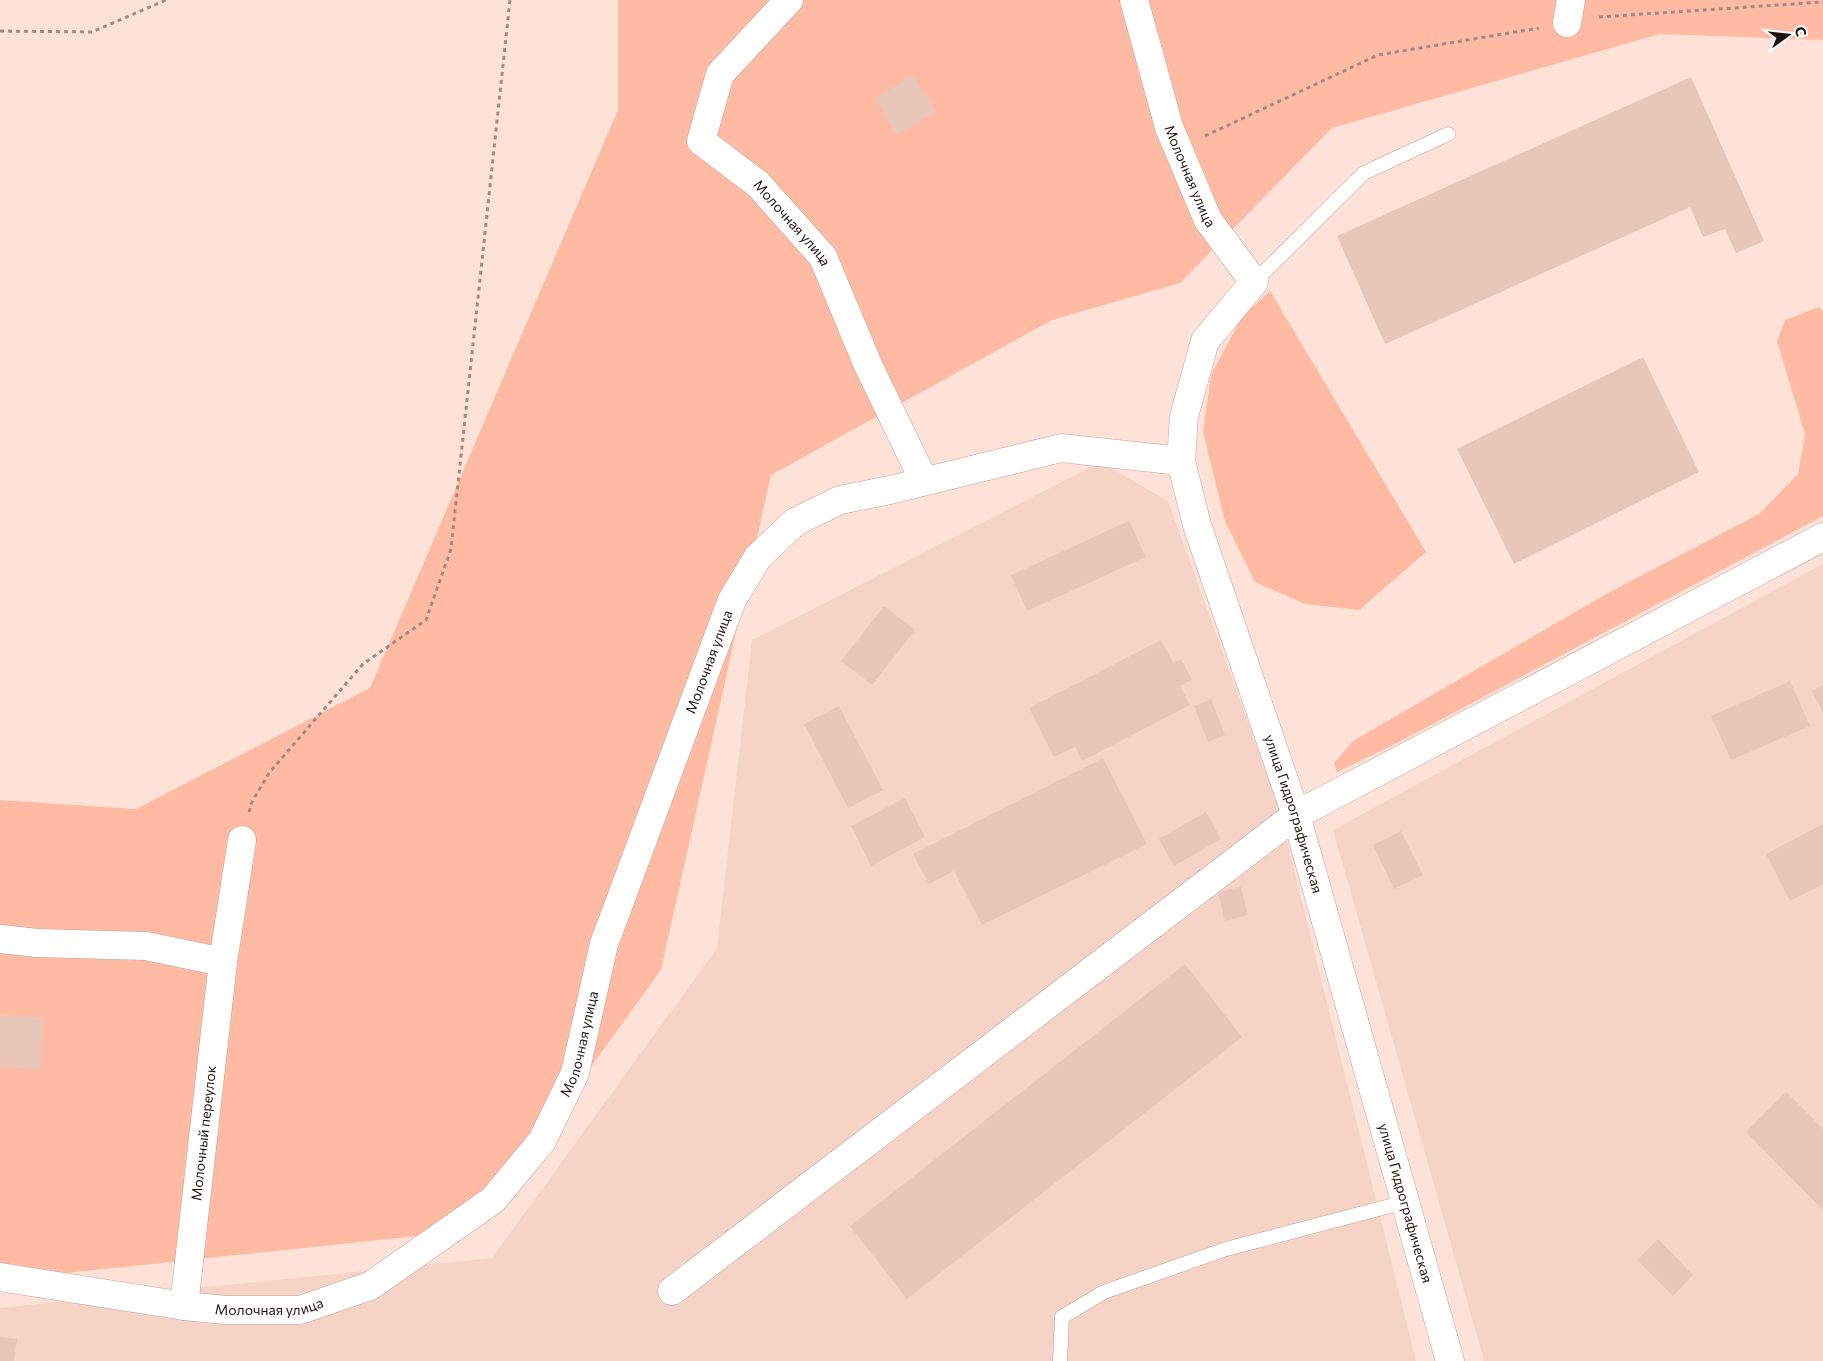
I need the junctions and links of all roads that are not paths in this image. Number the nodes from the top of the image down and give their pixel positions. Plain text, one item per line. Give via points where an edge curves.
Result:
1 (789, 0) edge
2 (1134, 0) edge
3 (1448, 134) dead end
4 (1254, 282) junction
5 (1181, 461) junction
6 (924, 482) junction
7 (1823, 537) edge
8 (1296, 815) junction
9 (242, 840) road end
10 (0, 939) edge
11 (224, 962) junction
12 (1406, 1202) junction
13 (0, 1276) edge
14 (672, 1291) dead end
15 (184, 1306) junction
16 (1060, 1361) edge
17 (1450, 1361) edge

1 - 6 street, Молочная улица via 720,74 701,141 758,184 823,257 868,365
2 - 4 street, Молочная улица via 1169,127 1208,220
3 - 4 lane via 1364,173
4 - 5 street, улица Гидрографическая via 1205,341 1184,416
5 - 6 street, Молочная улица via 1060,448
5 - 8 street, улица Гидрографическая via 1197,525
6 - 15 street, Молочная улица via 840,500 795,522 758,557 732,600 604,944 575,1073 542,1141 493,1200 370,1286 300,1310 226,1310
7 - 8 street
8 - 12 street, улица Гидрографическая
8 - 14 street
9 - 11 street, Молочный переулок
10 - 11 street via 146,946
11 - 15 street, Молочный переулок
12 - 16 lane via 1226,1249 1104,1292 1062,1317
12 - 17 street, улица Гидрографическая
13 - 15 street, Молочная улица

